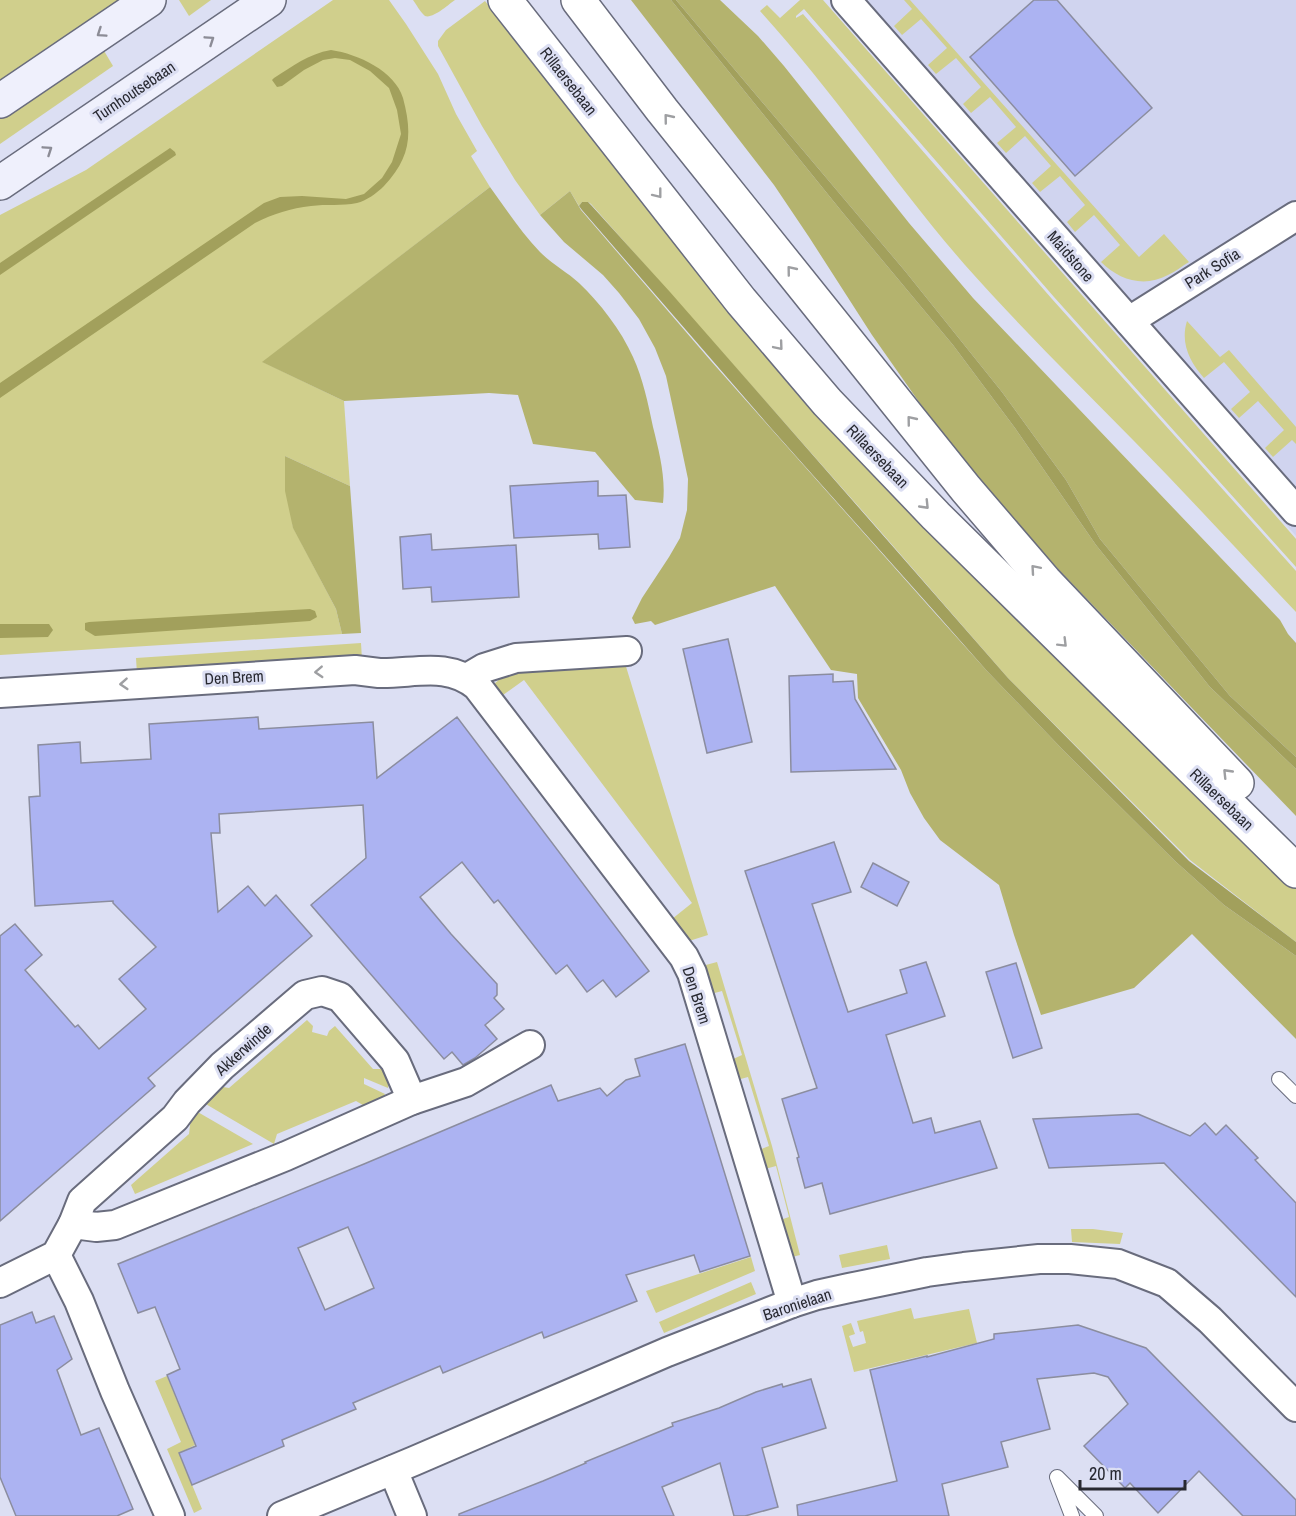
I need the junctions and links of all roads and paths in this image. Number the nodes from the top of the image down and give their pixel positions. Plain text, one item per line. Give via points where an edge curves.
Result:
1 (149, 0) edge
2 (269, 0) edge
3 (504, 0) edge
4 (578, 0) edge
5 (846, 0) edge
6 (0, 101) edge
7 (0, 183) edge
8 (1296, 216) edge
9 (1129, 321) junction
10 (1296, 511) edge
11 (627, 651) dead end
12 (467, 678) junction
13 (0, 693) edge
14 (1296, 845) edge
15 (1296, 872) edge
16 (530, 1045) dead end
17 (1279, 1079) dead end
18 (1296, 1096) edge
19 (412, 1100) junction
20 (73, 1224) junction
21 (56, 1255) junction
22 (0, 1283) edge
23 (792, 1303) junction
24 (1296, 1407) edge
25 (393, 1470) junction
26 (170, 1516) edge
27 (282, 1516) edge
28 (411, 1516) edge
29 (1072, 1516) edge
30 (1096, 1516) edge

1 -> 6 main road
7 -> 2 main road, Turnhoutsebaan
3 -> 15 street, Rillaersebaan via 741,301 827,402 936,516
14 -> 4 street, Rillaersebaan via 1045,581 966,489
5 - 9 street, Maidstone
8 - 9 street, Park Sofia
9 - 10 street, Maidstone
11 - 12 street via 516,658
12 -> 13 street, Den Brem via 438,670 355,670
12 - 23 street, Den Brem via 477,686 688,965
16 - 19 street via 466,1082
17 - 18 lane
19 - 20 street via 115,1225
19 - 20 street, Akkerwinde via 395,1061 340,997 322,991 305,995 222,1066 175,1118 82,1201
20 - 21 street, Akkerwinde
21 - 22 street
21 - 26 street
23 - 24 street, Baronielaan via 964,1267 1039,1259 1118,1264 1167,1283 1210,1320
23 - 25 street, Baronielaan via 667,1352
25 - 27 street, Baronielaan
25 - 28 street
29 - 30 lane via 1057,1477

